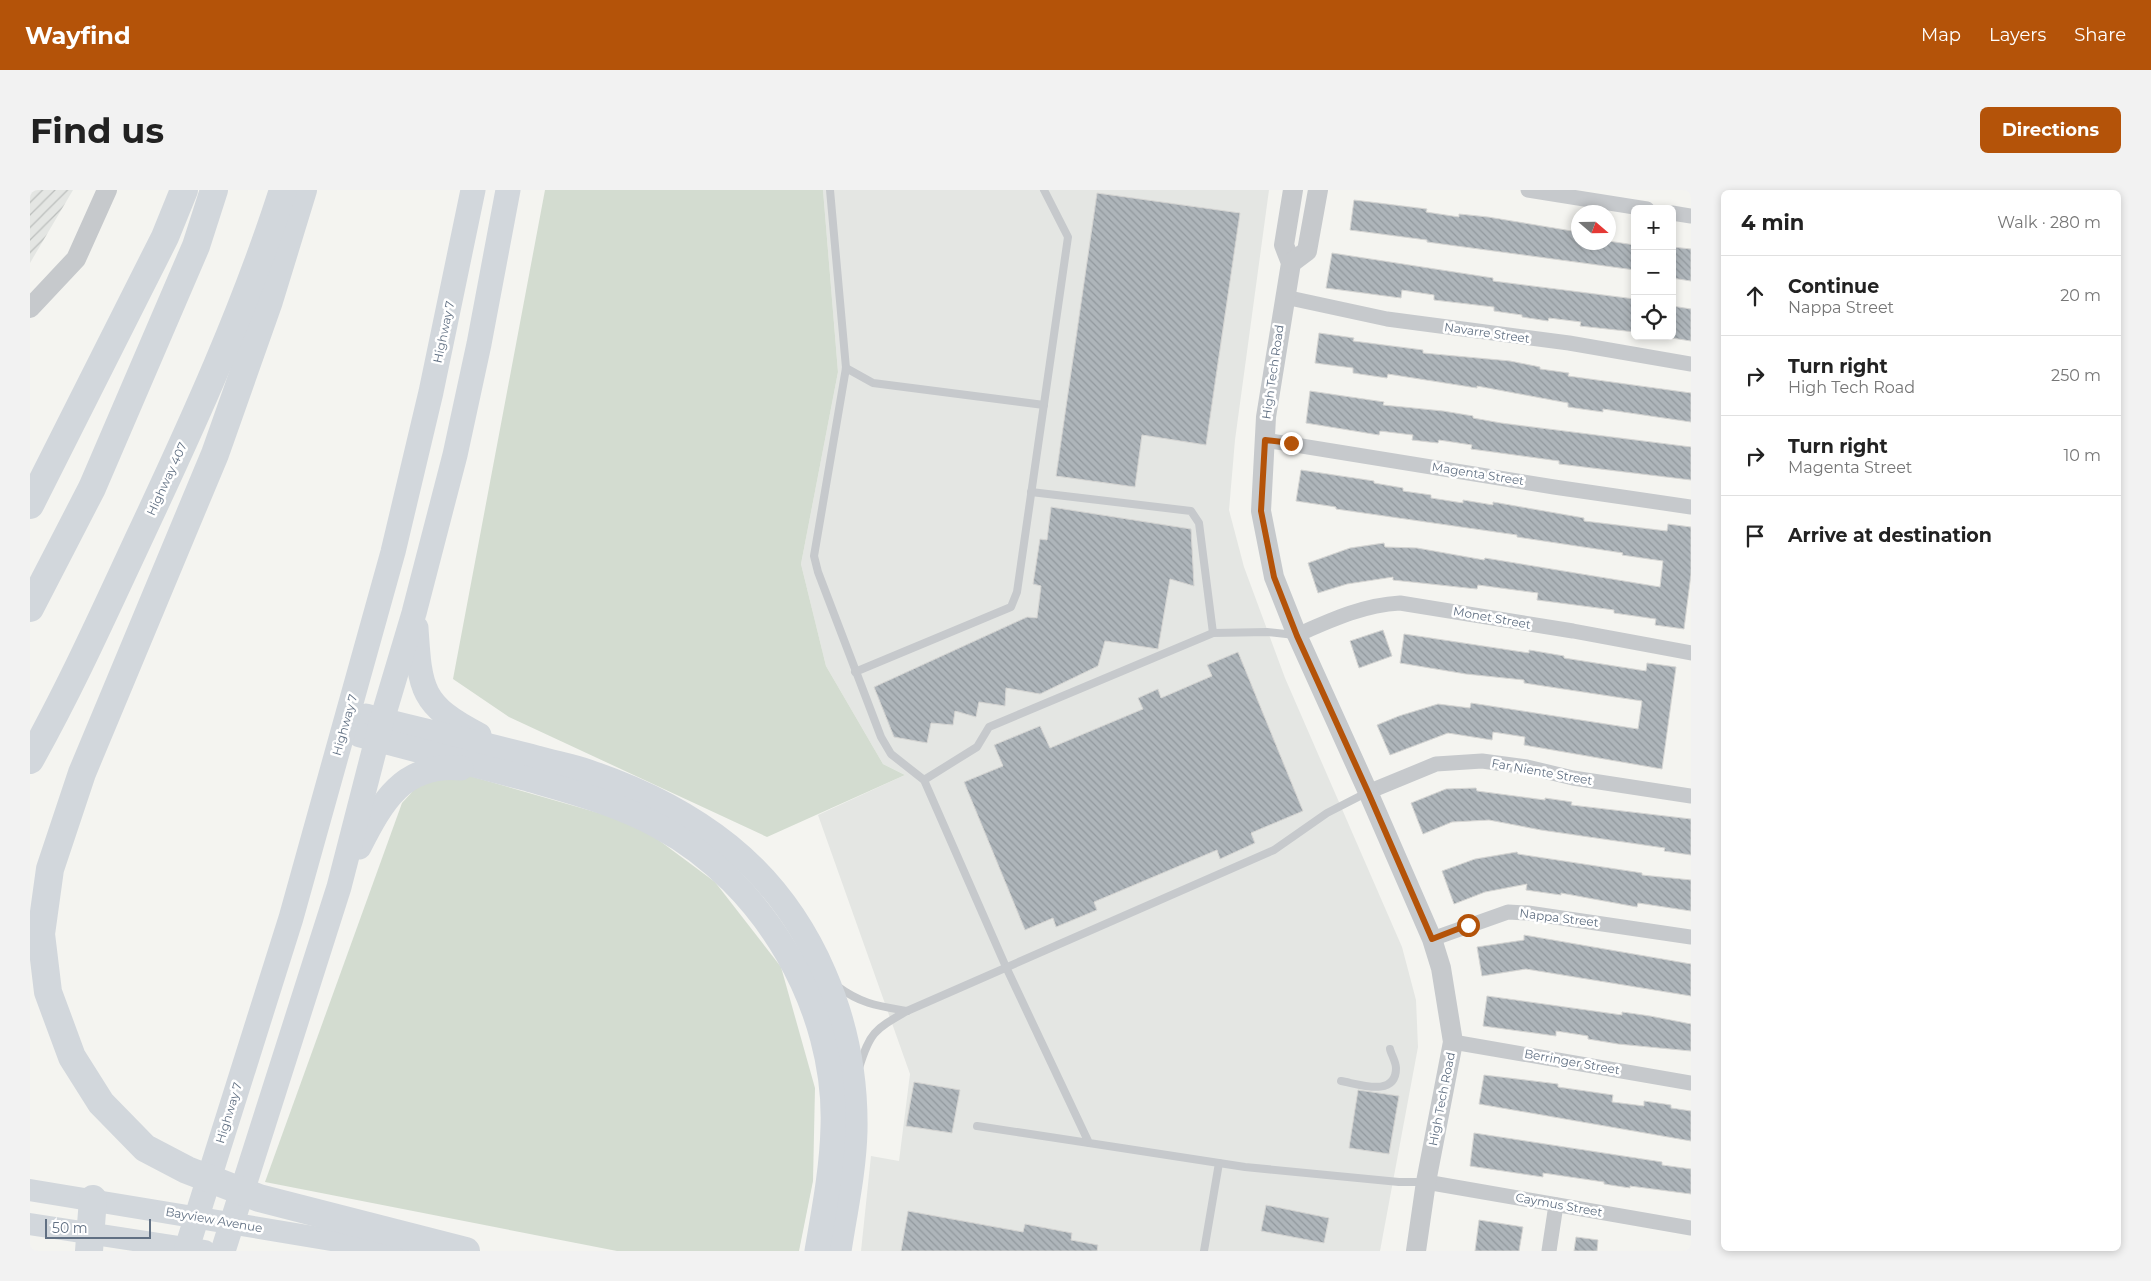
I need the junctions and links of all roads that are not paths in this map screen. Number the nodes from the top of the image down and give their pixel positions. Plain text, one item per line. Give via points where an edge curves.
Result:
1 (107, 190) edge
2 (184, 190) edge
3 (214, 190) edge
4 (282, 190) edge
5 (303, 190) edge
6 (473, 190) edge
7 (508, 190) edge
8 (830, 190) edge
9 (1044, 190) edge
10 (1293, 190) edge
11 (1318, 190) edge
12 (1528, 190) edge
13 (1631, 206) edge
14 (1676, 214) edge
15 (1691, 216) edge
16 (1291, 264) junction
17 (1285, 297) junction
18 (30, 308) edge
19 (1691, 364) edge
20 (846, 368) junction
21 (1044, 406) junction
22 (1265, 440) junction
23 (1031, 492) junction
24 (30, 505) edge
25 (1691, 507) edge
26 (30, 608) edge
27 (414, 613) junction
28 (1213, 633) junction
29 (1297, 636) junction
30 (1691, 653) edge
31 (855, 672) junction
32 (346, 721) junction
33 (379, 730) junction
34 (30, 760) edge
35 (502, 761) junction
36 (924, 780) junction
37 (1368, 792) junction
38 (1691, 796) edge
39 (339, 887) junction
40 (1691, 937) edge
41 (1432, 939) junction
42 (1006, 967) junction
43 (828, 980) junction
44 (906, 1011) junction
45 (1453, 1042) junction
46 (1390, 1049) dead end
47 (1341, 1081) dead end
48 (1691, 1083) edge
49 (853, 1087) junction
50 (977, 1126) dead end
51 (1089, 1142) junction
52 (1219, 1163) junction
53 (1426, 1182) junction
54 (30, 1190) edge
55 (94, 1200) junction
56 (1556, 1205) junction
57 (30, 1224) edge
58 (1691, 1228) edge
59 (90, 1242) edge
60 (176, 1248) edge
61 (205, 1251) edge
62 (223, 1251) edge
63 (398, 1251) edge
64 (466, 1251) edge
65 (817, 1251) edge
66 (839, 1251) edge
67 (1204, 1251) edge
68 (1416, 1251) edge
69 (1549, 1251) edge

1 - 18 street via 76,259
2 - 24 highway via 165,237
3 - 26 highway via 196,246 92,488
4 - 34 highway, Highway 407 via 200,408 62,703
5 - 64 highway via 269,301 215,454 82,773 50,869 41,934 48,992 72,1057 101,1103 145,1148 187,1170 259,1198
6 - 32 main road, Highway 7 via 402,514
7 - 27 main road via 455,455
8 - 20 lane
9 - 21 lane via 1068,237
10 - 16 street, High Tech Road via 1284,245
11 - 16 street via 1308,251
12 - 13 street
14 - 15 street
16 - 17 street, High Tech Road
17 - 19 street, Navarre Street via 1388,319 1569,343
17 - 22 street, High Tech Road
20 - 21 lane via 872,383
20 - 31 lane via 814,556
21 - 23 lane
22 - 25 street, Magenta Street
22 - 29 street, High Tech Road via 1261,511 1274,577
23 - 28 lane via 1191,511 1199,523
23 - 31 lane via 1017,592 1011,607
27 - 33 main road
27 - 35 main road via 418,667 428,697 451,721
28 - 29 lane via 1267,632
28 - 36 lane via 988,726 977,747
29 - 30 street, Monet Street via 1359,610 1400,603
29 - 37 street, High Tech Road
31 - 36 lane via 881,738 891,754
32 - 33 main road
32 - 60 main road, Highway 7 via 291,918
33 - 35 main road
33 - 39 main road
35 - 39 main road via 425,771 396,788 379,810
35 - 43 main road via 588,772 631,788 702,826 763,878 788,909
35 - 65 main road via 661,827 735,884 770,926 796,968 812,1006 829,1068 833,1126 828,1185
36 - 42 lane
37 - 38 street, Far Niente Street via 1436,764 1482,761
37 - 41 street, High Tech Road
37 - 42 lane via 1327,813 1274,850
39 - 62 main road
40 - 41 street, Nappa Street via 1508,912
41 - 45 street, High Tech Road via 1441,968
42 - 44 lane
42 - 51 lane
43 - 44 lane via 853,998 872,1006
43 - 49 main road via 849,1052
44 - 49 lane via 879,1027 866,1044
45 - 48 street, Berringer Street
45 - 53 street, High Tech Road
46 - 47 lane via 1396,1067 1388,1084 1381,1088
49 - 66 main road via 855,1131
50 - 51 lane
51 - 52 lane
52 - 53 lane
52 - 67 lane
53 - 56 street, Caymus Street
53 - 68 street, High Tech Road
54 - 55 main road, Bayview Avenue
55 - 59 highway
55 - 63 main road, Bayview Avenue
56 - 58 street, Caymus Street
56 - 69 street
57 - 59 main road
59 - 60 main road
60 - 61 main road

